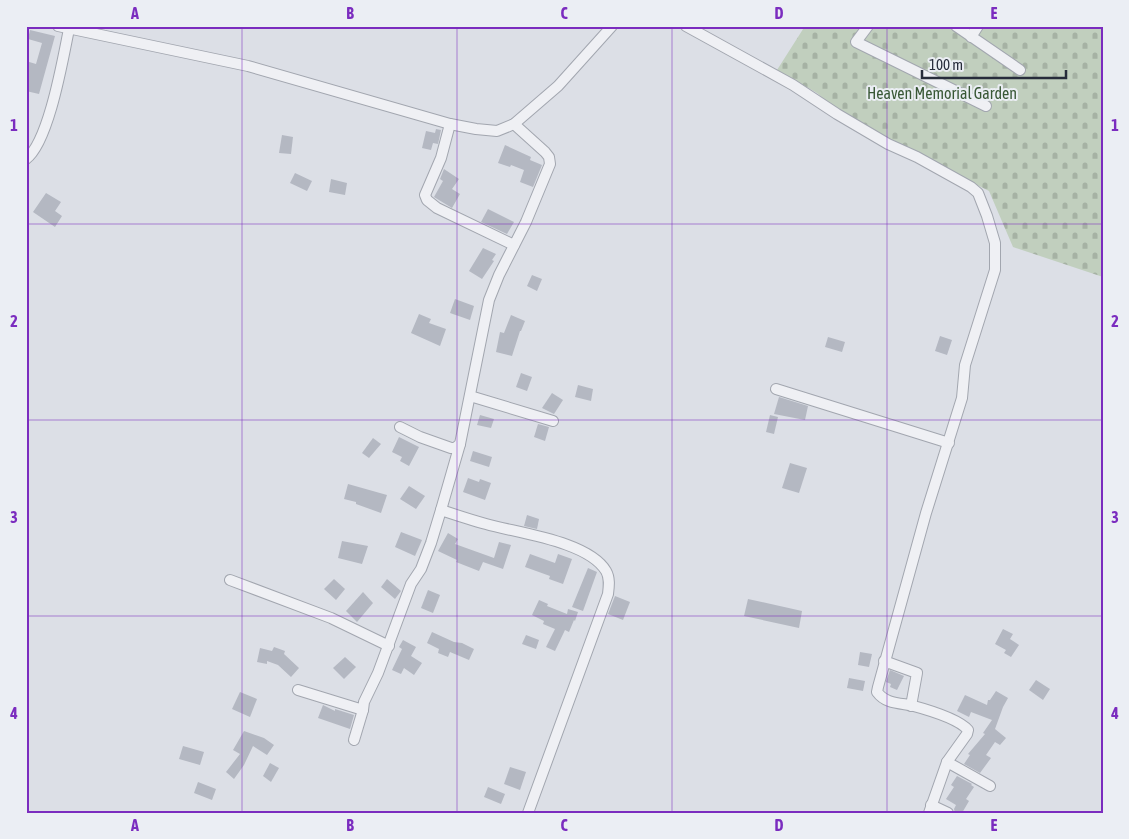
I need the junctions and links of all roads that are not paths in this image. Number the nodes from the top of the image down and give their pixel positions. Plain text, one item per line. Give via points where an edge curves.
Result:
1 (58, 26) edge
2 (612, 26) edge
3 (686, 26) edge
4 (868, 26) edge
5 (956, 26) edge
6 (978, 26) edge
7 (69, 28) junction
8 (971, 37) junction
9 (1020, 70) dead end
10 (986, 106) dead end
11 (450, 124) junction
12 (514, 124) junction
13 (26, 159) edge
14 (514, 245) junction
15 (776, 389) dead end
16 (470, 396) junction
17 (553, 420) dead end
18 (400, 427) dead end
19 (949, 443) junction
20 (460, 444) junction
21 (441, 510) junction
22 (230, 580) dead end
23 (389, 646) junction
24 (884, 661) junction
25 (298, 690) dead end
26 (912, 706) junction
27 (363, 710) junction
28 (354, 740) dead end
29 (947, 762) junction
30 (990, 786) dead end
31 (930, 809) edge
32 (528, 813) edge
33 (948, 813) edge

1 - 7 street
2 - 12 street via 558,86
3 - 19 street via 793,85 888,144 950,174 978,193 995,244 995,270 965,365 962,398
4 - 10 street via 856,42
5 - 8 street
6 - 8 street
7 - 11 street via 248,66
7 - 13 street via 47,122
8 - 9 street
11 - 12 street via 492,131
11 - 14 street via 441,158 425,195 427,200 437,208
12 - 14 street via 545,152 550,164
14 - 16 street via 489,300
15 - 19 street
16 - 17 street
16 - 20 street
18 - 20 street via 451,448
19 - 24 street
20 - 21 street
21 - 23 street via 432,542 411,584
21 - 32 street via 541,536 585,553 601,565 610,581 594,635
22 - 23 street via 331,618
23 - 27 street
24 - 26 street via 917,673
24 - 26 street via 877,692 887,701
25 - 27 street
26 - 29 street via 936,713 964,725 968,730
27 - 28 street
29 - 30 street
29 - 31 street
31 - 33 street

